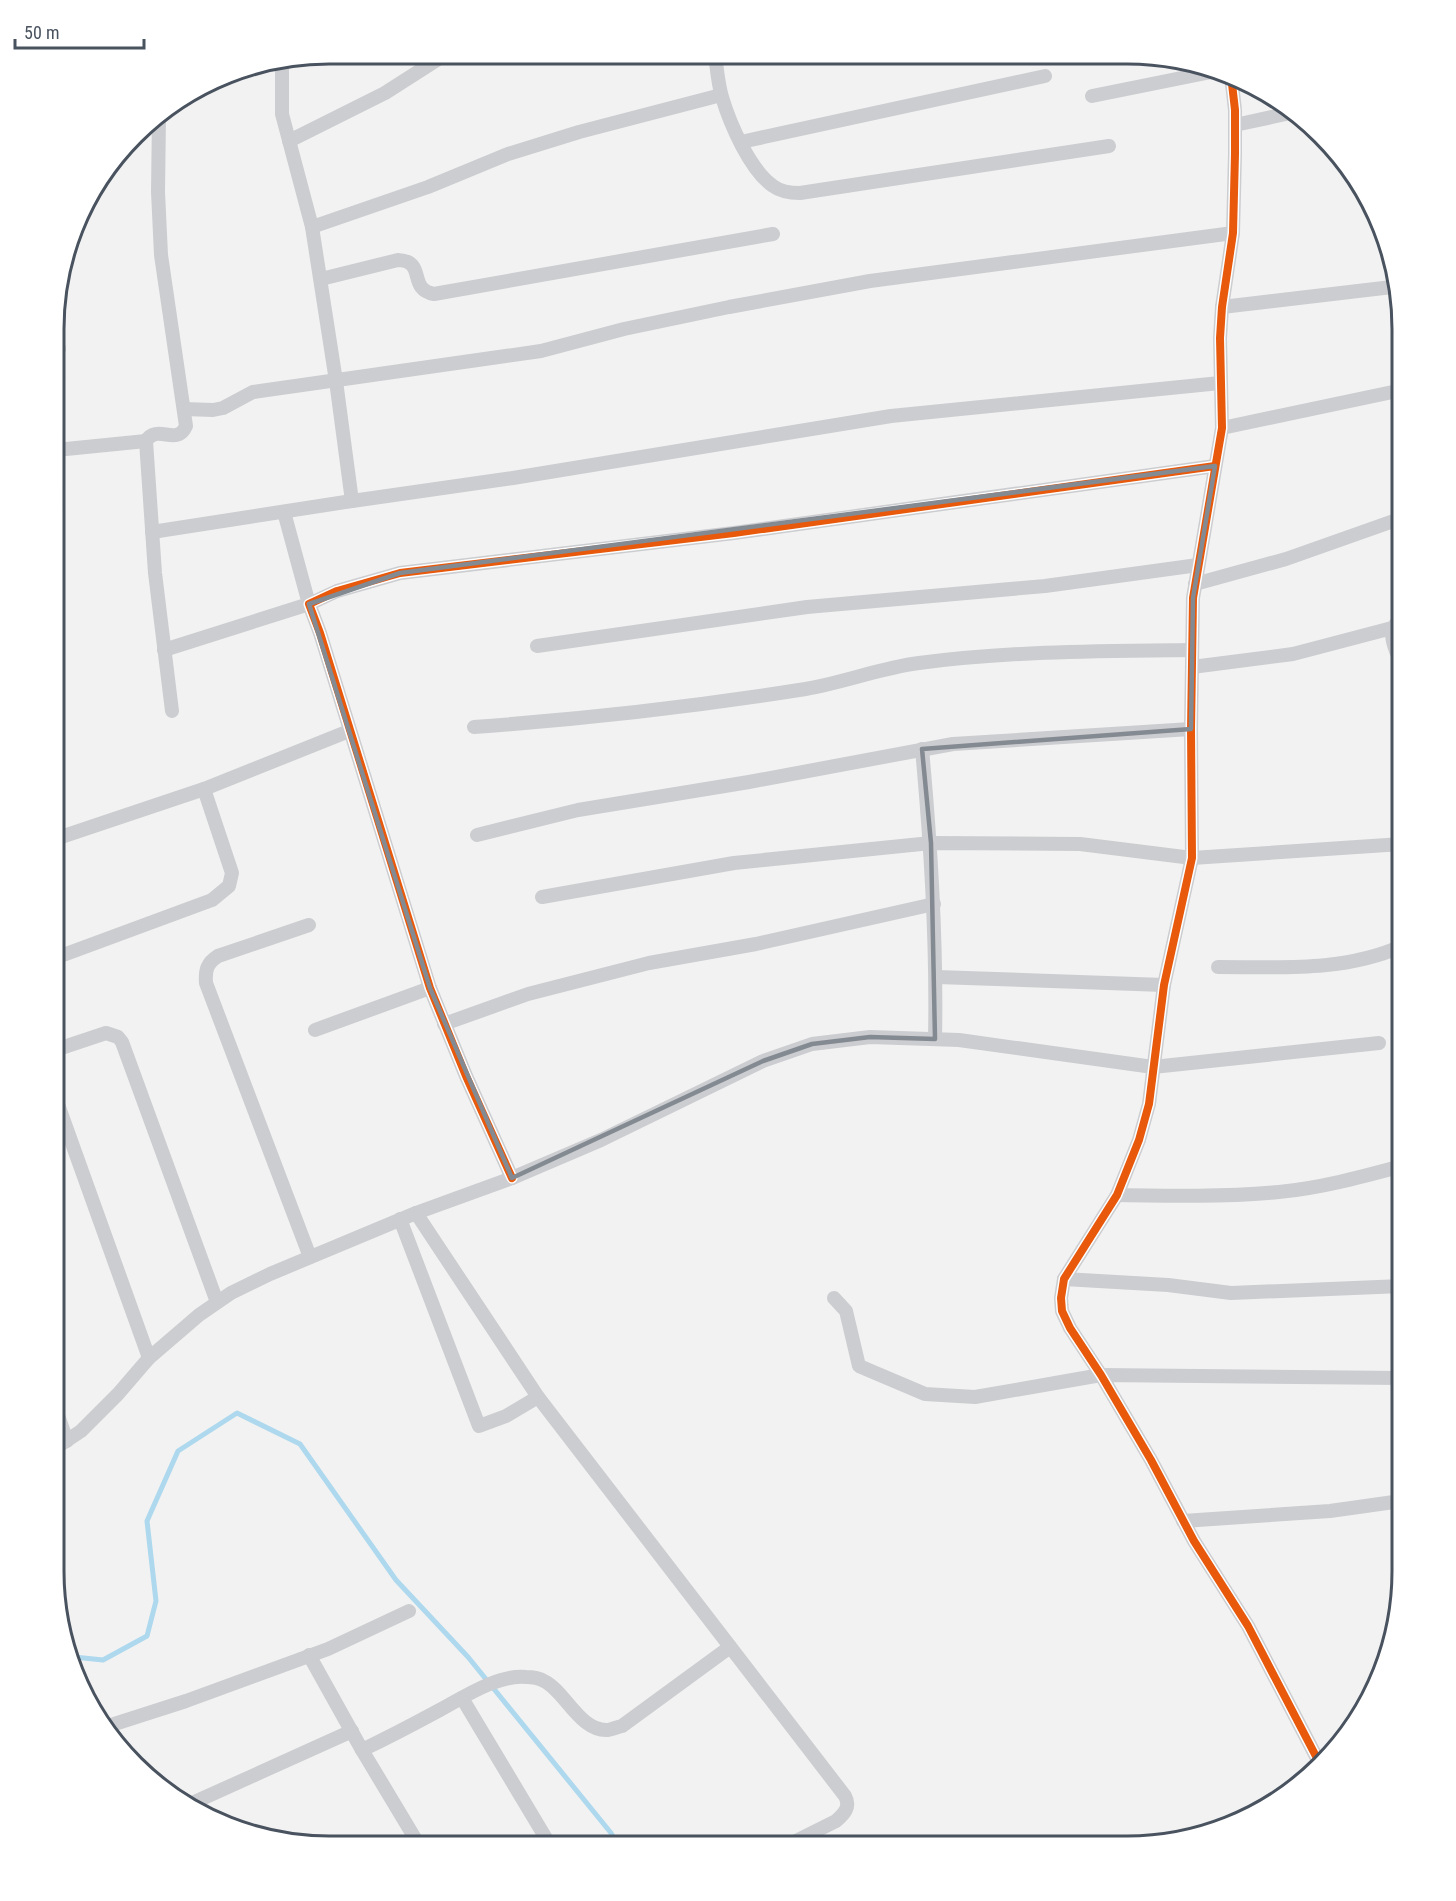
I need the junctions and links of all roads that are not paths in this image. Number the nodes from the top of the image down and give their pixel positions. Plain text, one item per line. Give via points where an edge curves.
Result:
1 (430, 64) edge
2 (716, 64) edge
3 (282, 69) edge
4 (1197, 75) edge
5 (1045, 76) dead end
6 (1232, 87) edge
7 (721, 95) junction
8 (1092, 96) dead end
9 (1282, 115) edge
10 (1235, 125) junction
11 (159, 127) edge
12 (289, 141) junction
13 (741, 141) junction
14 (1109, 146) dead end
15 (312, 227) junction
16 (773, 234) dead end
17 (1233, 234) junction
18 (321, 279) junction
19 (1388, 288) edge
20 (1222, 307) junction
21 (336, 381) junction
22 (1220, 383) junction
23 (1392, 392) edge
24 (184, 409) junction
25 (1222, 428) junction
26 (146, 441) junction
27 (64, 449) edge
28 (1215, 466) junction
29 (352, 501) junction
30 (284, 512) junction
31 (1392, 522) edge
32 (152, 532) junction
33 (1198, 565) junction
34 (1196, 584) junction
35 (309, 604) junction
36 (1392, 624) edge
37 (537, 646) dead end
38 (164, 650) junction
39 (1192, 650) junction
40 (1192, 667) junction
41 (172, 711) dead end
42 (474, 727) dead end
43 (1191, 729) junction
44 (349, 731) junction
45 (922, 750) junction
46 (204, 789) junction
47 (477, 835) dead end
48 (64, 836) edge
49 (931, 843) junction
50 (1392, 845) edge
51 (1192, 858) junction
52 (542, 897) dead end
53 (933, 904) junction
54 (309, 925) dead end
55 (1392, 950) edge
56 (64, 954) edge
57 (1218, 968) dead end
58 (936, 977) junction
59 (1164, 985) junction
60 (429, 988) junction
61 (444, 1024) junction
62 (315, 1030) dead end
63 (935, 1039) junction
64 (1379, 1043) dead end
65 (64, 1047) edge
66 (1153, 1067) junction
67 (64, 1121) edge
68 (1392, 1169) edge
69 (512, 1178) junction
70 (1117, 1196) junction
71 (416, 1213) junction
72 (400, 1220) junction
73 (310, 1257) junction
74 (1064, 1279) junction
75 (1392, 1286) edge
76 (834, 1298) dead end
77 (217, 1302) junction
78 (148, 1358) junction
79 (1101, 1375) junction
80 (1392, 1378) edge
81 (538, 1397) junction
82 (64, 1432) edge
83 (67, 1441) junction
84 (64, 1443) edge
85 (1392, 1502) edge
86 (1183, 1521) junction
87 (410, 1611) dead end
88 (730, 1647) junction
89 (309, 1655) junction
90 (462, 1698) junction
91 (113, 1724) edge
92 (352, 1731) junction
93 (363, 1750) junction
94 (1316, 1757) edge
95 (197, 1801) edge
96 (414, 1836) edge
97 (545, 1836) edge
98 (806, 1836) edge

1 - 12 street via 385,93
2 - 7 street
3 - 12 street via 282,114
4 - 8 street
5 - 13 street
6 - 10 street
7 - 13 street
7 - 15 street via 508,154 428,187
9 - 10 street
10 - 17 street
11 - 24 street via 161,255
12 - 15 street
13 - 14 street via 751,161 774,187 800,193
15 - 18 street
16 - 18 street via 434,294 423,291 411,263 398,260
17 - 20 street
17 - 21 street via 870,281 671,319 541,351
18 - 21 street
19 - 20 street
20 - 22 street
21 - 24 street via 253,392 213,410
21 - 29 street
22 - 25 street
22 - 29 street via 891,416
23 - 25 street
24 - 26 street via 186,426 182,434 155,433
25 - 28 street
26 - 27 street
26 - 32 street
28 - 33 street
28 - 35 street via 734,533 400,573 337,591
29 - 30 street
30 - 32 street
30 - 35 street
31 - 34 street via 1286,559
32 - 38 street
33 - 34 street
33 - 37 street via 1045,586 807,607
34 - 39 street
35 - 38 street
35 - 44 street
36 - 40 street via 1293,654
38 - 41 street
39 - 40 street
39 - 42 street via 1088,651 917,663 802,690 561,721
40 - 43 street
43 - 45 street via 953,744
43 - 51 street
44 - 46 street
44 - 60 street
45 - 47 street via 578,810
45 - 49 street
46 - 48 street
46 - 56 street via 232,873 229,886 212,900
49 - 51 street via 1080,844
49 - 52 street via 734,863
49 - 53 street
50 - 51 street
51 - 59 street
53 - 58 street
53 - 61 street via 756,944 649,963 528,994
54 - 73 street via 218,956 211,960 205,973
55 - 57 street via 1339,965
58 - 59 street
58 - 63 street
59 - 66 street
60 - 61 street
60 - 62 street
61 - 69 street
63 - 66 street
63 - 69 street via 870,1036 802,1047 763,1060 601,1140
64 - 66 street
65 - 77 street via 106,1033 122,1042
66 - 70 street via 1149,1104 1139,1140
67 - 78 street
68 - 70 street via 1349,1181 1280,1192
69 - 71 street
70 - 74 street
71 - 72 street
71 - 81 street
72 - 73 street
72 - 81 street via 479,1426
73 - 77 street
74 - 75 street via 1232,1293
74 - 79 street via 1062,1311
76 - 79 street via 846,1311 859,1366 926,1394 975,1397
77 - 78 street
78 - 83 street via 118,1394
79 - 80 street
79 - 86 street
81 - 88 street
82 - 83 street
83 - 84 street
85 - 86 street via 1330,1511
86 - 94 street via 1248,1626
87 - 89 street
88 - 90 street via 621,1726 609,1730 590,1724 544,1681 523,1676 508,1678
88 - 98 street via 847,1800 846,1811 836,1821
89 - 91 street
89 - 92 street
90 - 93 street
90 - 97 street
92 - 93 street
92 - 95 street
93 - 96 street

